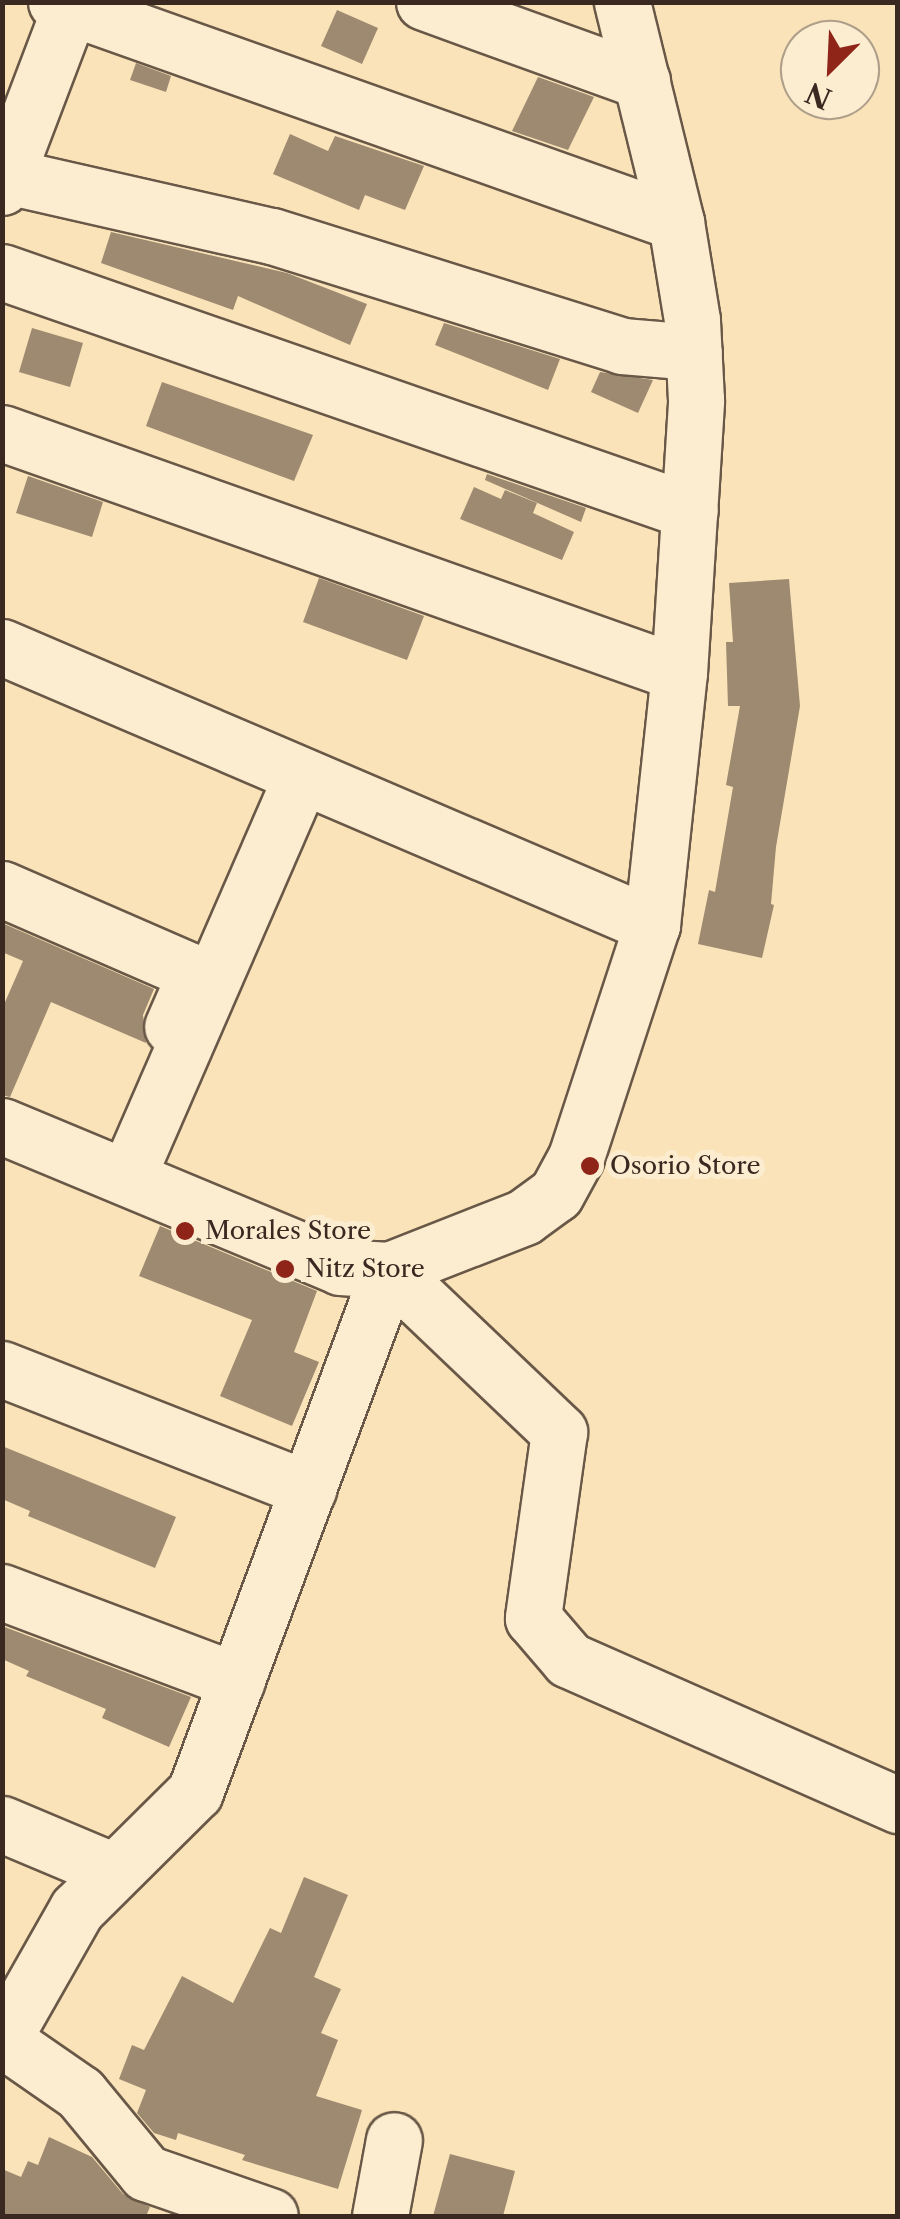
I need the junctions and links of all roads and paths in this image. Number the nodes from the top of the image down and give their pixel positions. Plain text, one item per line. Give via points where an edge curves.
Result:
1 (424, 2) edge
2 (622, 2) edge
3 (63, 5) edge
4 (642, 81) junction
5 (4, 182) edge
6 (676, 222) junction
7 (2, 272) edge
8 (694, 352) junction
9 (2, 434) edge
10 (690, 511) junction
11 (2, 647) edge
12 (680, 673) junction
13 (301, 778) junction
14 (2, 889) edge
15 (652, 925) junction
16 (2, 1126) edge
17 (119, 1171) junction
18 (389, 1270) junction
19 (2, 1369) edge
20 (308, 1489) junction
21 (2, 1592) edge
22 (237, 1681) junction
23 (898, 1805) edge
24 (2, 1824) edge
25 (114, 1871) junction
26 (3, 2039) edge
27 (394, 2140) dead end
28 (270, 2216) edge
29 (380, 2216) edge

1 - 4 street
2 - 4 street
3 - 5 street
3 - 6 street
4 - 6 street
5 - 8 street via 272,236 622,346
6 - 8 street
7 - 10 street
8 - 10 street
9 - 12 street
10 - 12 street
11 - 13 street
12 - 15 street
13 - 15 street
13 - 17 street
14 - 17 street via 194,975
15 - 18 street via 576,1157 556,1194 524,1217
16 - 17 street
17 - 18 street via 340,1267
18 - 20 street
18 - 23 street via 559,1432 533,1618 569,1660
19 - 20 street
20 - 22 street
21 - 22 street
22 - 25 street via 196,1792
24 - 25 street
25 - 26 street via 77,1908
26 - 28 street via 80,2093 146,2172
27 - 29 street

